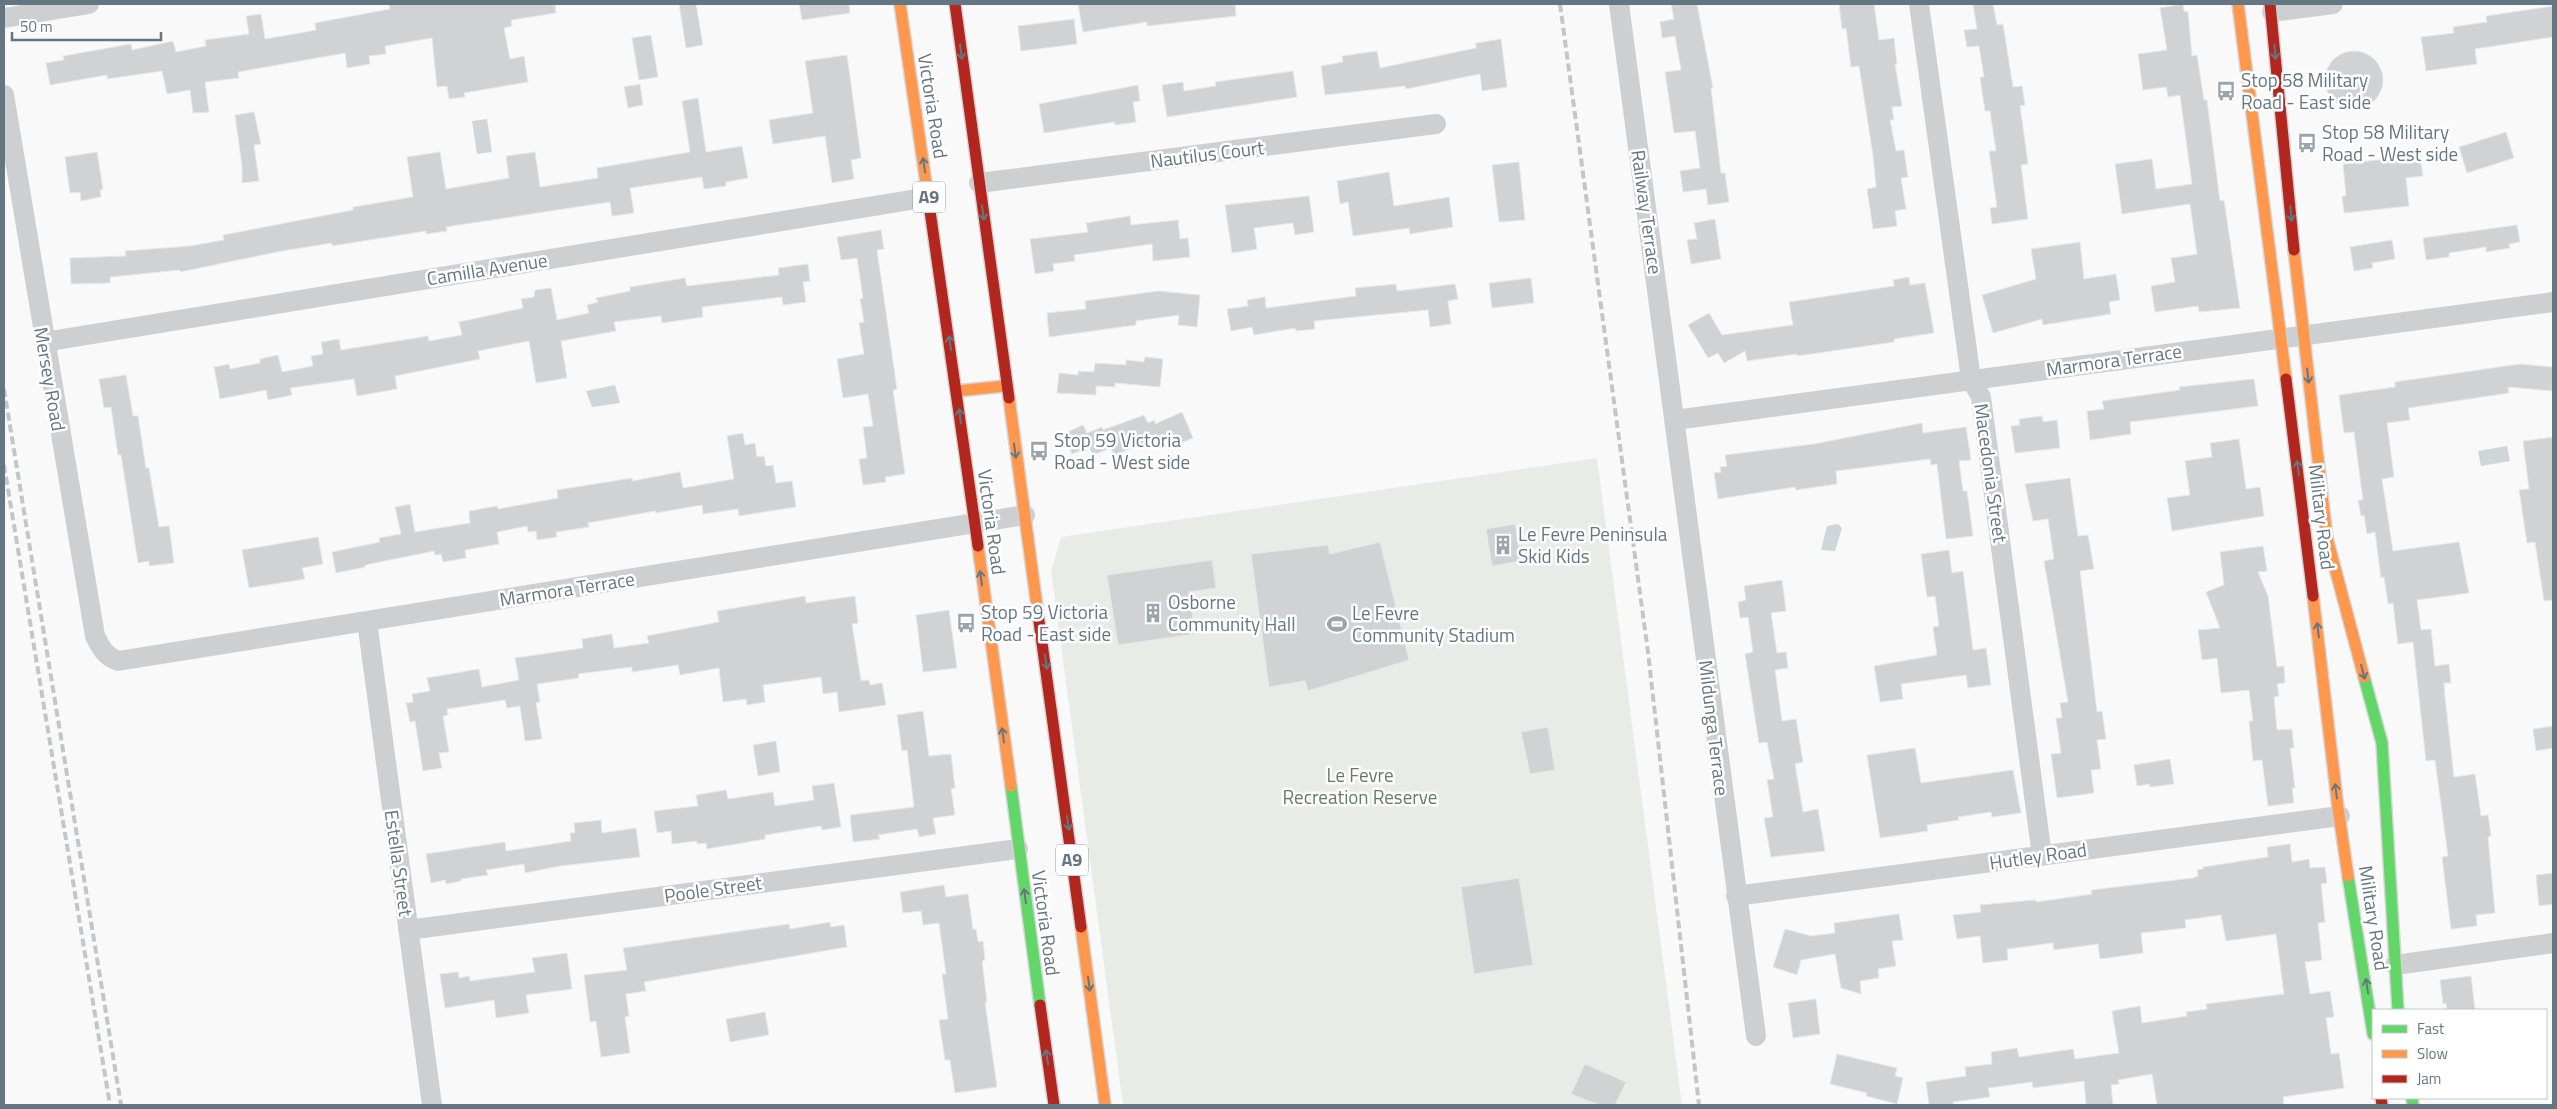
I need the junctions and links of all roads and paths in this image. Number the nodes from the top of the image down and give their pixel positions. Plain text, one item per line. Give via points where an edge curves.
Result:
1 (89, 4) edge
2 (900, 4) edge
3 (955, 4) edge
4 (1619, 4) edge
5 (1919, 4) edge
6 (2238, 4) edge
7 (2333, 4) edge
8 (2271, 8) edge
9 (4, 18) edge
10 (4, 95) edge
11 (1436, 124) dead end
12 (979, 183) junction
13 (929, 197) junction
14 (2553, 302) edge
15 (2303, 335) junction
16 (2281, 338) junction
17 (44, 342) junction
18 (1971, 379) junction
19 (1006, 386) junction
20 (957, 391) junction
21 (1674, 420) junction
22 (1025, 515) junction
23 (974, 524) junction
24 (367, 621) junction
25 (109, 657) joint
26 (2340, 816) junction
27 (1018, 848) junction
28 (2042, 856) junction
29 (1736, 896) junction
30 (408, 930) junction
31 (2553, 943) edge
32 (2395, 965) junction
33 (2398, 1009) edge
34 (2372, 1027) edge
35 (1756, 1036) dead end
36 (432, 1105) edge
37 (1054, 1105) edge
38 (1105, 1105) edge

1 - 9 street
13 -> 2 main road, Victoria Road / A9
3 -> 12 main road, Victoria Road / A9
4 - 21 street, Railway Terrace
5 - 18 street, Macedonia Street
6 - 16 main road, Military Road
7 - 8 street
8 -> 15 main road, Military Road
10 - 17 street, Mersey Road
11 - 12 street, Nautilus Court
12 -> 19 main road, Victoria Road / A9
13 - 17 street, Camilla Avenue
20 -> 13 main road, Victoria Road / A9
14 - 15 street, Marmora Terrace
15 - 16 street, Marmora Terrace
15 -> 32 main road, Military Road via 2327,538 2382,743
16 - 18 street, Marmora Terrace
26 -> 16 main road, Military Road
17 - 25 street, Mersey Road via 95,636
18 - 21 street, Marmora Terrace
18 - 28 street, Macedonia Street via 1982,397
19 - 20 main road
19 -> 22 main road, Victoria Road / A9
23 -> 20 main road, Victoria Road / A9
21 - 29 street, Mildunga Terrace
22 - 23 street, Marmora Terrace
22 -> 38 main road, Victoria Road / A9
23 - 24 street, Marmora Terrace
27 -> 23 main road, Victoria Road / A9
24 - 25 street, Marmora Terrace via 138,659 118,661
24 - 30 street, Estella Street
26 - 28 street, Hutley Road
34 -> 26 main road, Military Road
27 - 30 street, Poole Street
37 -> 27 main road, Victoria Road / A9
28 - 29 street, Hutley Road
29 - 35 street, Mildunga Terrace
30 - 36 street, Estella Street
31 - 32 street
32 - 33 main road, Military Road

